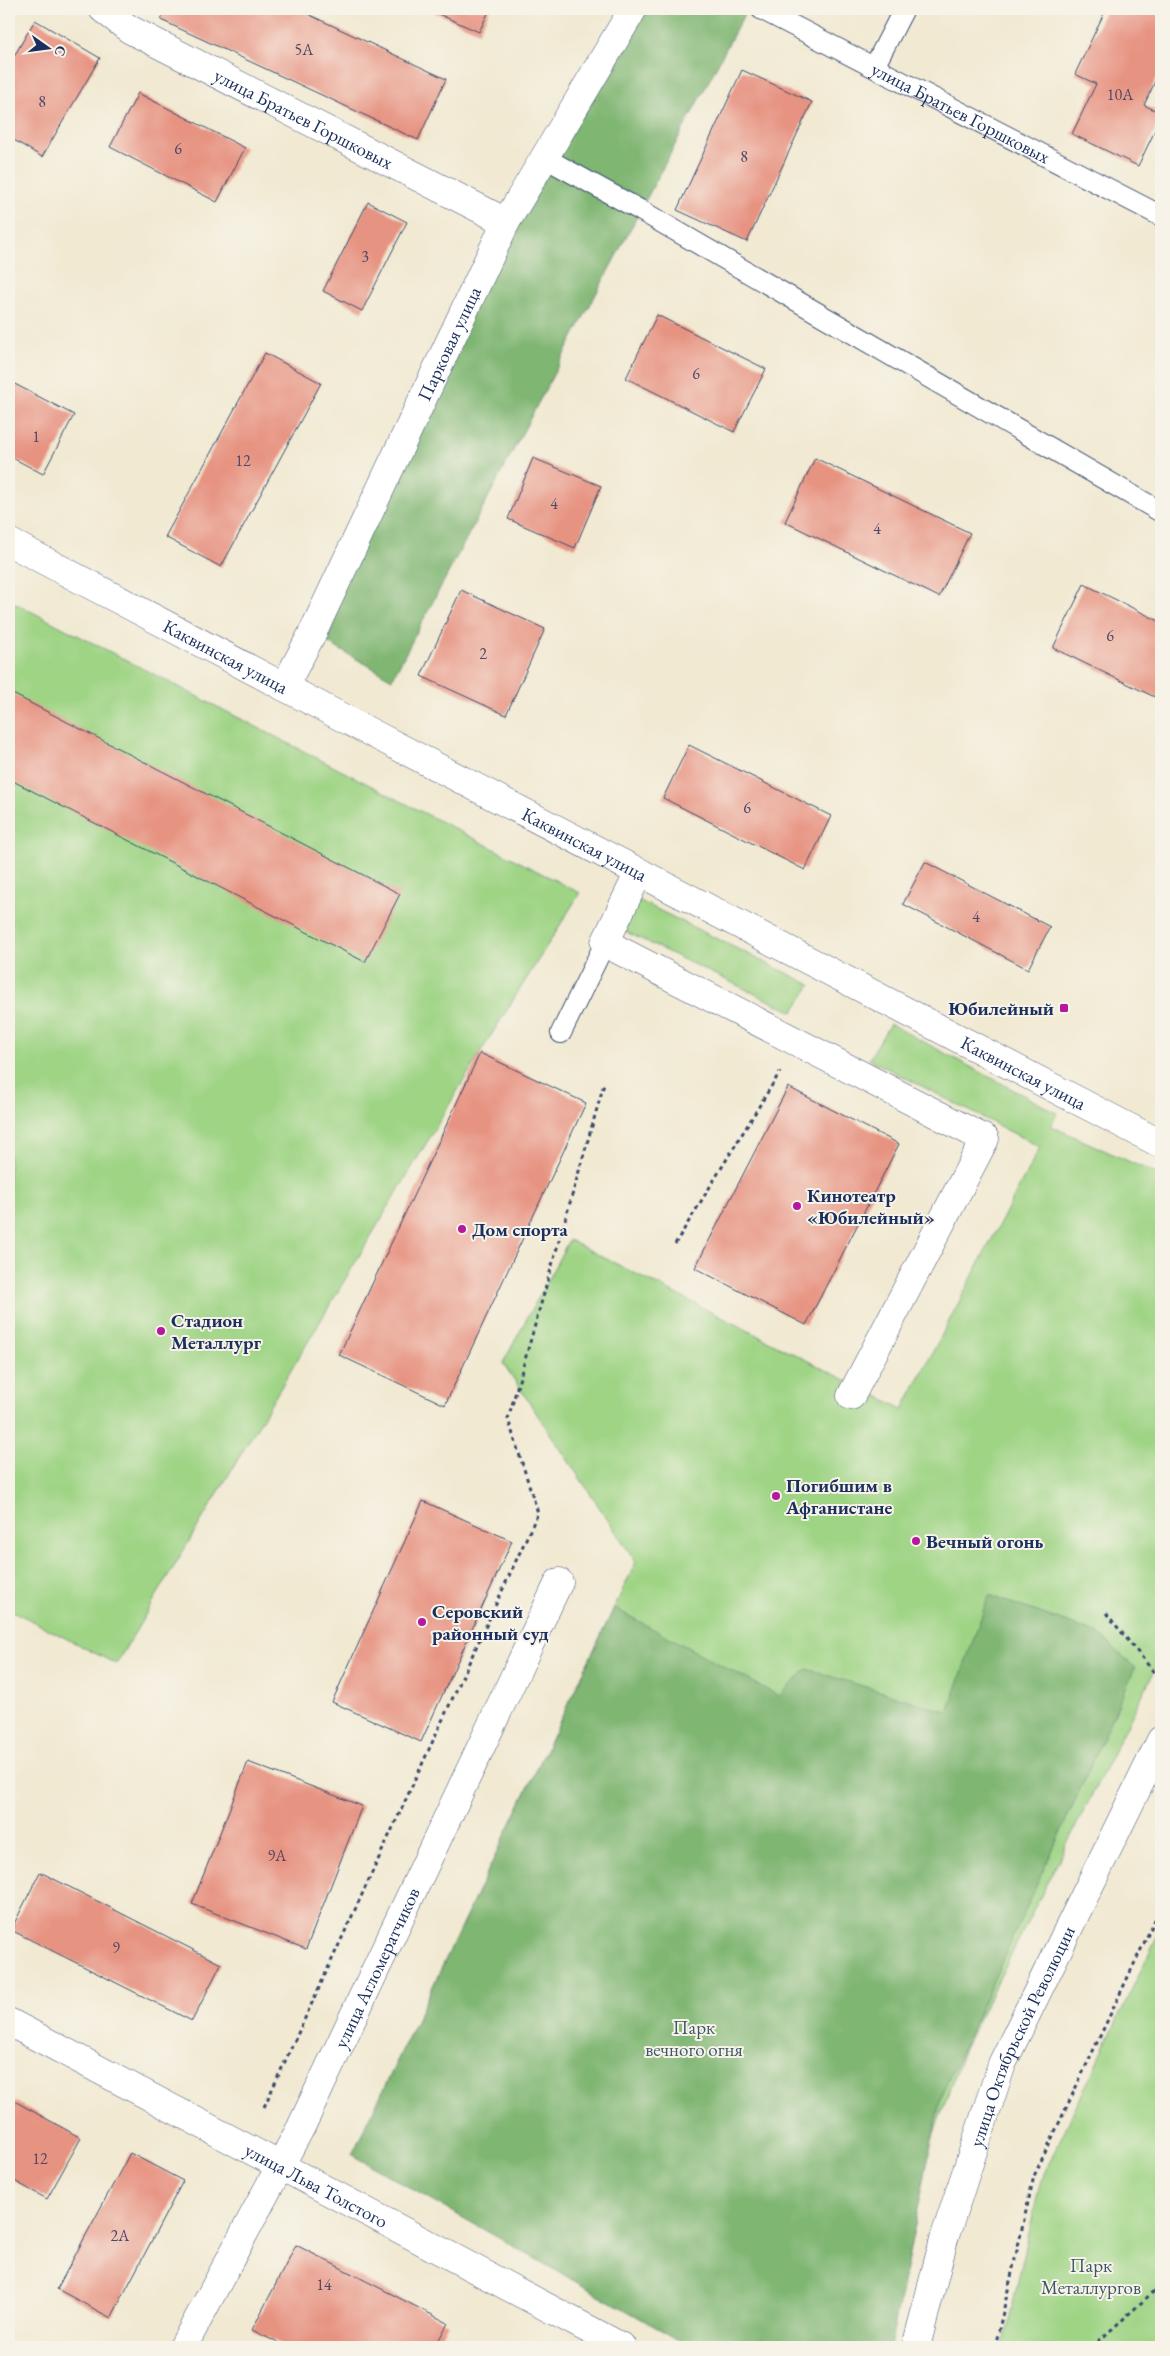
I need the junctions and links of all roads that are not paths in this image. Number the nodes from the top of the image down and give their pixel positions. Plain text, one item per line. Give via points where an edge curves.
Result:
1 (103, 9) edge
2 (633, 9) edge
3 (761, 9) edge
4 (904, 9) edge
5 (874, 68) junction
6 (545, 158) junction
7 (1161, 216) edge
8 (506, 222) junction
9 (1161, 512) edge
10 (9, 542) edge
11 (284, 687) junction
12 (639, 872) junction
13 (605, 943) junction
14 (561, 1033) dead end
15 (1161, 1144) edge
16 (851, 1396) dead end
17 (559, 1582) dead end
18 (1161, 1740) edge
19 (9, 2022) edge
20 (281, 2165) junction
21 (183, 2347) edge
22 (622, 2347) edge
23 (916, 2347) edge

1 - 8 street, улица Братьев Горшковых via 129,29
2 - 6 street, Парковая улица
3 - 5 lane, улица Братьев Горшковых
4 - 5 lane
5 - 7 lane, улица Братьев Горшковых
6 - 8 street, Парковая улица
6 - 9 lane
8 - 11 street, Парковая улица
10 - 11 street, Каквинская улица
11 - 12 street, Каквинская улица
12 - 13 street
12 - 15 street, Каквинская улица
13 - 14 lane
13 - 16 street via 985,1139
17 - 20 street, улица Агломератчиков
18 - 23 street, улица Октябрьской Революции via 1002,2064 944,2239
19 - 20 street, улица Льва Толстого
20 - 21 street, улица Агломератчиков
20 - 22 street, улица Льва Толстого

